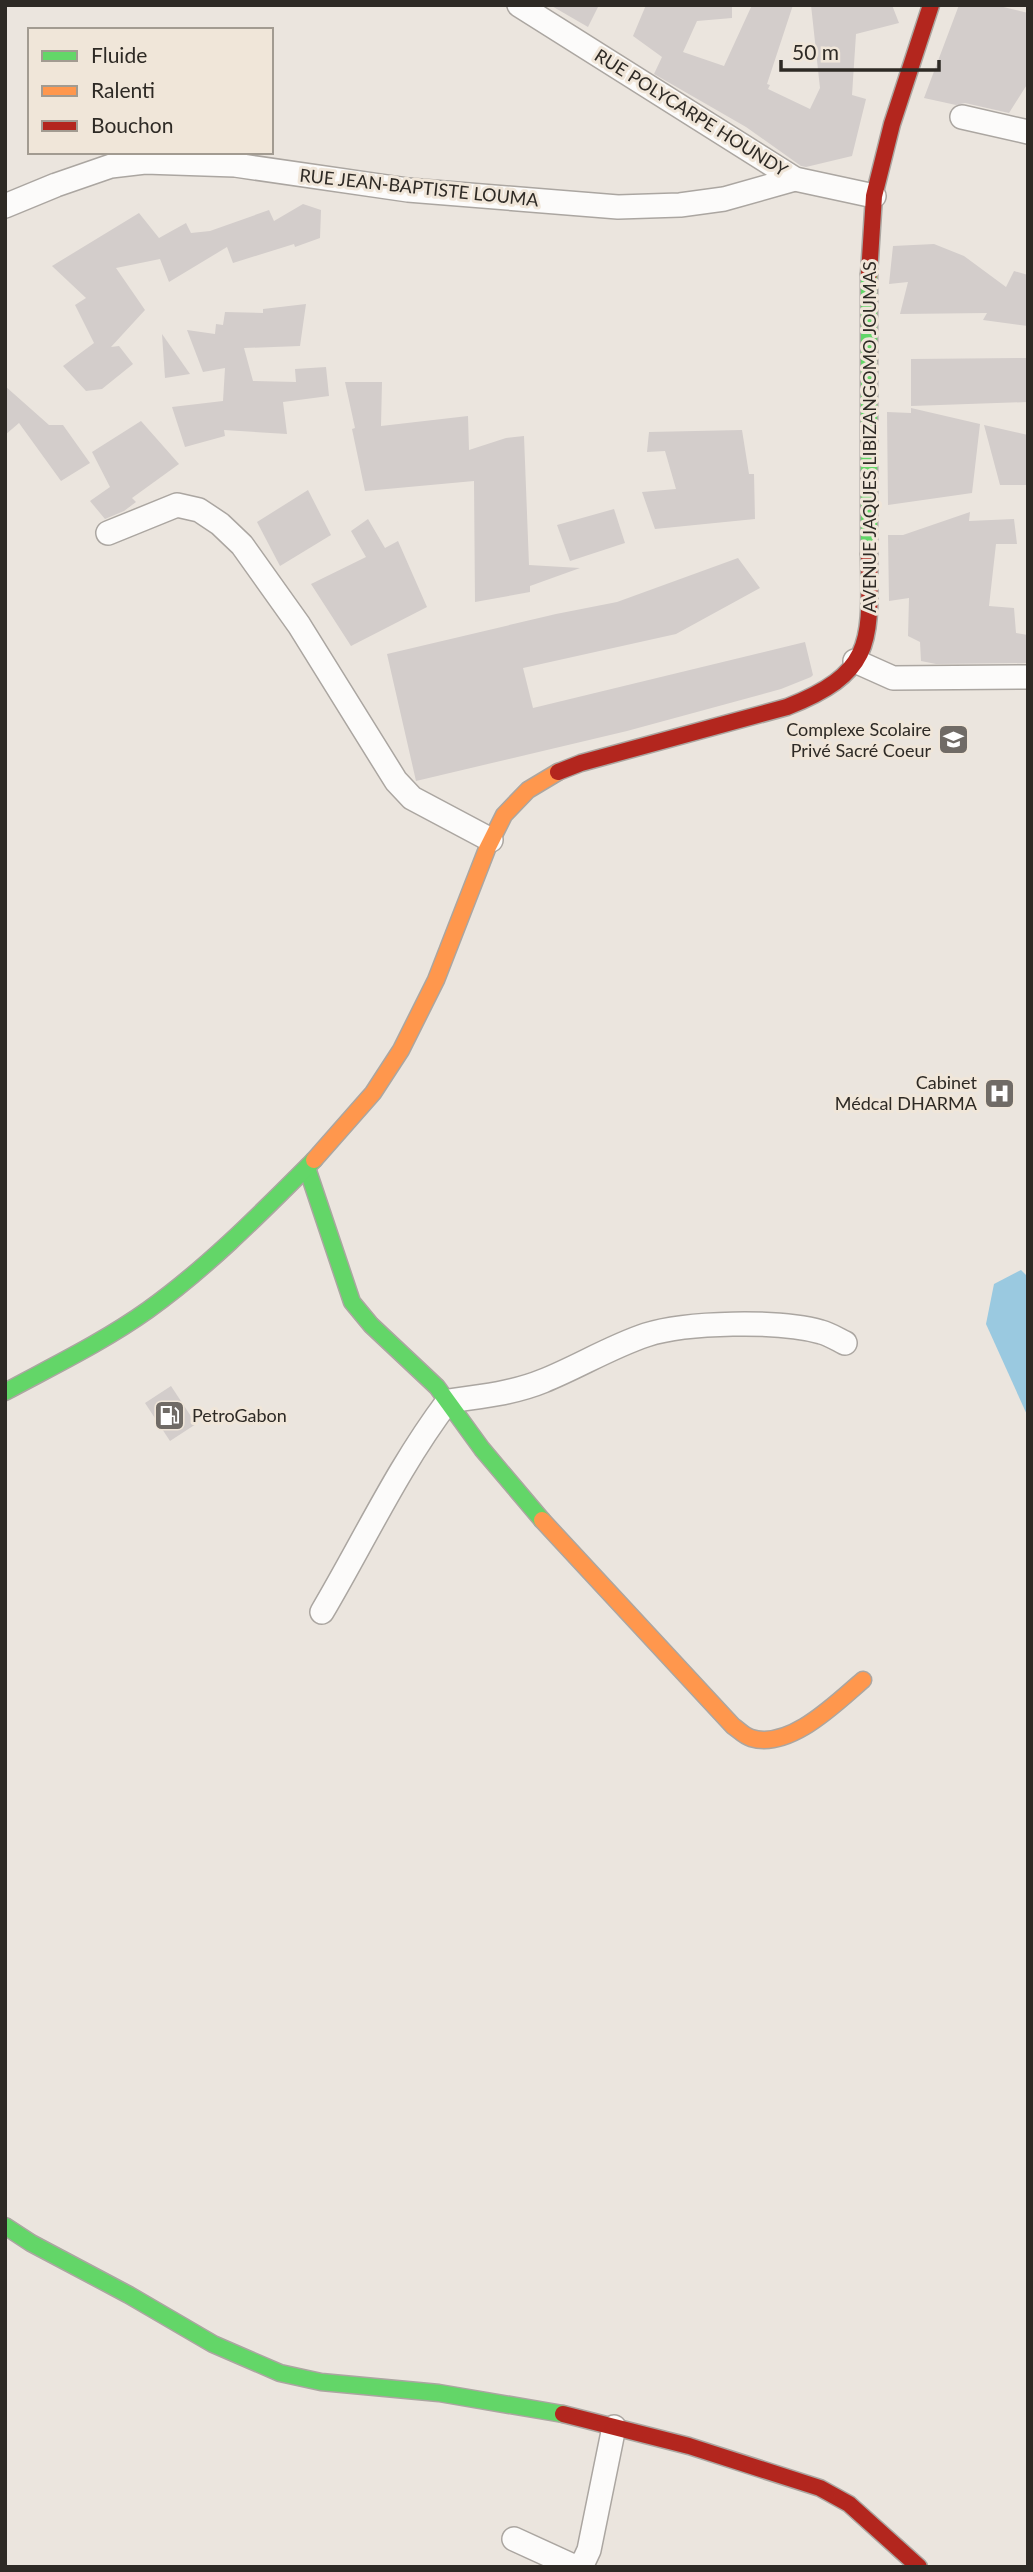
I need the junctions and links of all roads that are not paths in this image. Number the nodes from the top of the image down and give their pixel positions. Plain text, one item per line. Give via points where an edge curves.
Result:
1 (519, 5) edge
2 (932, 5) edge
3 (962, 117) dead end
4 (1028, 132) edge
5 (795, 179) junction
6 (874, 196) junction
7 (5, 206) edge
8 (108, 533) dead end
9 (855, 661) junction
10 (1028, 677) edge
11 (491, 840) junction
12 (307, 1168) junction
13 (845, 1343) dead end
14 (5, 1392) edge
15 (448, 1401) junction
16 (322, 1612) dead end
17 (863, 1680) dead end
18 (5, 2226) edge
19 (614, 2427) junction
20 (514, 2539) dead end
21 (919, 2567) edge

1 - 5 street, RUE POLYCARPE HOUNDY
2 - 6 street, AVENUE JAQUES LIBIZANGOMO JOUMAS via 892,124
3 - 4 street
5 - 6 street, RUE POLYCARPE HOUNDY
5 - 7 street, RUE JEAN-BAPTISTE LOUMA via 724,199 618,207 397,189 235,165 145,162 79,176
6 - 9 street, AVENUE JAQUES LIBIZANGOMO JOUMAS via 867,326 870,621 864,647
8 - 11 street via 177,505 199,510 220,524 242,545 299,625 396,781 412,798
9 - 10 street via 893,678
9 - 11 street, AVENUE JAQUES LIBIZANGOMO JOUMAS via 820,694 787,707 552,774 523,793 504,814
11 - 12 street, AVENUE JAQUES LIBIZANGOMO JOUMAS via 435,982 393,1066
12 - 14 street, AVENUE JAQUES LIBIZANGOMO JOUMAS via 162,1299
12 - 15 street via 352,1303
13 - 15 street via 822,1332 708,1324 649,1334 541,1382
15 - 16 street via 395,1479
15 - 17 street via 534,1511 733,1726 752,1738 791,1734
18 - 19 street via 214,2344 280,2373 321,2382 439,2393
19 - 20 street via 583,2563 573,2566
19 - 21 street via 820,2488 849,2504

